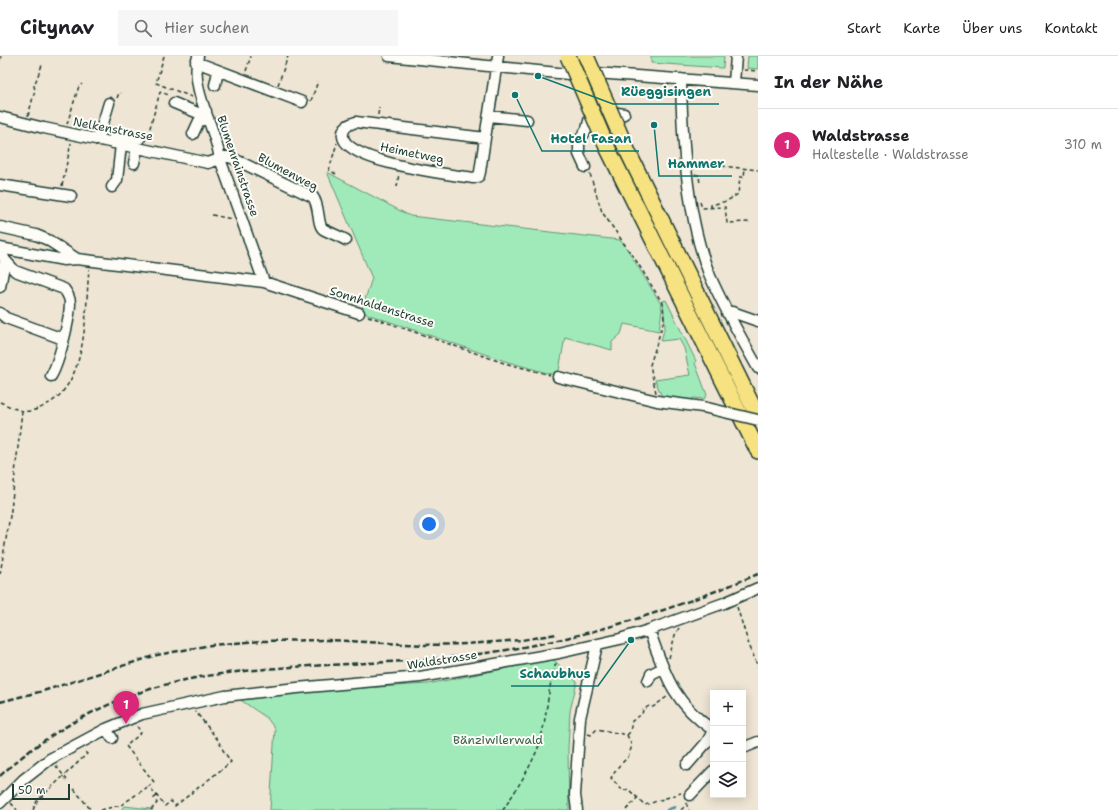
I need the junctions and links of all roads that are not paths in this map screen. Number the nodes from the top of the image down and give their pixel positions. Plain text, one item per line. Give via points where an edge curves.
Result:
1 (389, 56) edge
2 (568, 56) edge
3 (736, 56) edge
4 (197, 59) edge
5 (587, 59) edge
6 (497, 61) edge
7 (218, 72) junction
8 (596, 73) junction
9 (578, 75) junction
10 (682, 79) junction
11 (734, 83) junction
12 (215, 84) dead end
13 (588, 84) junction
14 (758, 85) edge
15 (302, 102) road end
16 (109, 103) dead end
17 (174, 104) road end
18 (592, 109) junction
19 (207, 114) junction
20 (624, 114) dead end
21 (489, 116) junction
22 (0, 117) edge
23 (528, 120) dead end
24 (192, 134) dead end
25 (485, 138) junction
26 (98, 140) junction
27 (117, 144) junction
28 (140, 145) junction
29 (220, 157) junction
30 (134, 163) dead end
31 (585, 167) road end
32 (0, 185) edge
33 (112, 187) dead end
34 (71, 196) dead end
35 (0, 227) edge
36 (346, 240) dead end
37 (0, 249) edge
38 (77, 259) junction
39 (5, 260) junction
40 (264, 282) junction
41 (0, 287) edge
42 (0, 313) edge
43 (359, 313) road end
44 (727, 313) junction
45 (758, 321) edge
46 (63, 339) junction
47 (758, 368) edge
48 (51, 376) dead end
49 (558, 377) road end
50 (758, 417) edge
51 (758, 420) edge
52 (758, 451) edge
53 (758, 588) edge
54 (649, 630) junction
55 (597, 645) junction
56 (666, 665) junction
57 (648, 681) dead end
58 (106, 729) junction
59 (710, 729) edge
60 (710, 736) edge
61 (112, 738) dead end
62 (758, 742) edge
63 (746, 747) edge
64 (687, 766) dead end
65 (710, 774) edge
66 (690, 795) road end
67 (4, 801) edge
68 (577, 810) edge

1 - 6 street
2 - 52 highway, bridge via 607,147
3 - 11 street
4 - 7 street
4 - 19 street, Blumenrainstrasse via 198,90
5 - 8 street
5 - 9 street
5 - 50 highway, bridge via 626,148
6 - 9 street
6 - 21 street, Heimetweg
7 - 12 street
7 - 15 street
8 - 10 street
8 - 13 street via 595,79
9 - 13 street via 581,82
10 - 11 street
10 - 44 street via 691,208 710,275
11 - 14 street
13 - 18 street
16 - 26 street
17 - 19 street
18 - 20 street
18 - 31 street via 587,129 579,141 579,154
19 - 24 street
19 - 29 street, Blumenrainstrasse
21 - 23 street
21 - 25 street, Heimetweg
22 - 26 street, Nelkenstrasse
25 - 25 street, Heimetweg via 479,176 474,178 400,166 371,158 349,147 343,140 344,129 356,122
26 - 27 street, Nelkenstrasse
27 - 28 street, Nelkenstrasse via 115,133
27 - 33 street via 117,180
28 - 29 street, Nelkenstrasse via 209,163
28 - 30 street
29 - 36 street, Blumenweg via 232,158 313,197 318,203 320,225
29 - 40 street, Blumenrainstrasse
32 - 34 street
35 - 38 street, Sonnhaldenstrasse via 36,235
37 - 38 street via 64,260
37 - 39 street
38 - 40 street, Sonnhaldenstrasse
39 - 41 street
39 - 46 street via 15,271 64,289 68,293 70,302
40 - 43 street, Sonnhaldenstrasse
42 - 46 street via 6,318
44 - 45 street via 732,312
44 - 47 street
46 - 48 street
49 - 51 street, bridge via 657,401 703,406
53 - 54 street, Waldstrasse
54 - 55 street, Waldstrasse
54 - 56 street
55 - 58 street, Waldstrasse via 559,654 420,677 225,696 142,714
55 - 68 street via 587,680 579,732 575,794
56 - 57 street via 651,674
56 - 59 street via 674,692 686,708
58 - 61 street
58 - 67 street, Waldstrasse via 50,759 23,780
60 - 64 street
62 - 63 street
65 - 66 street

